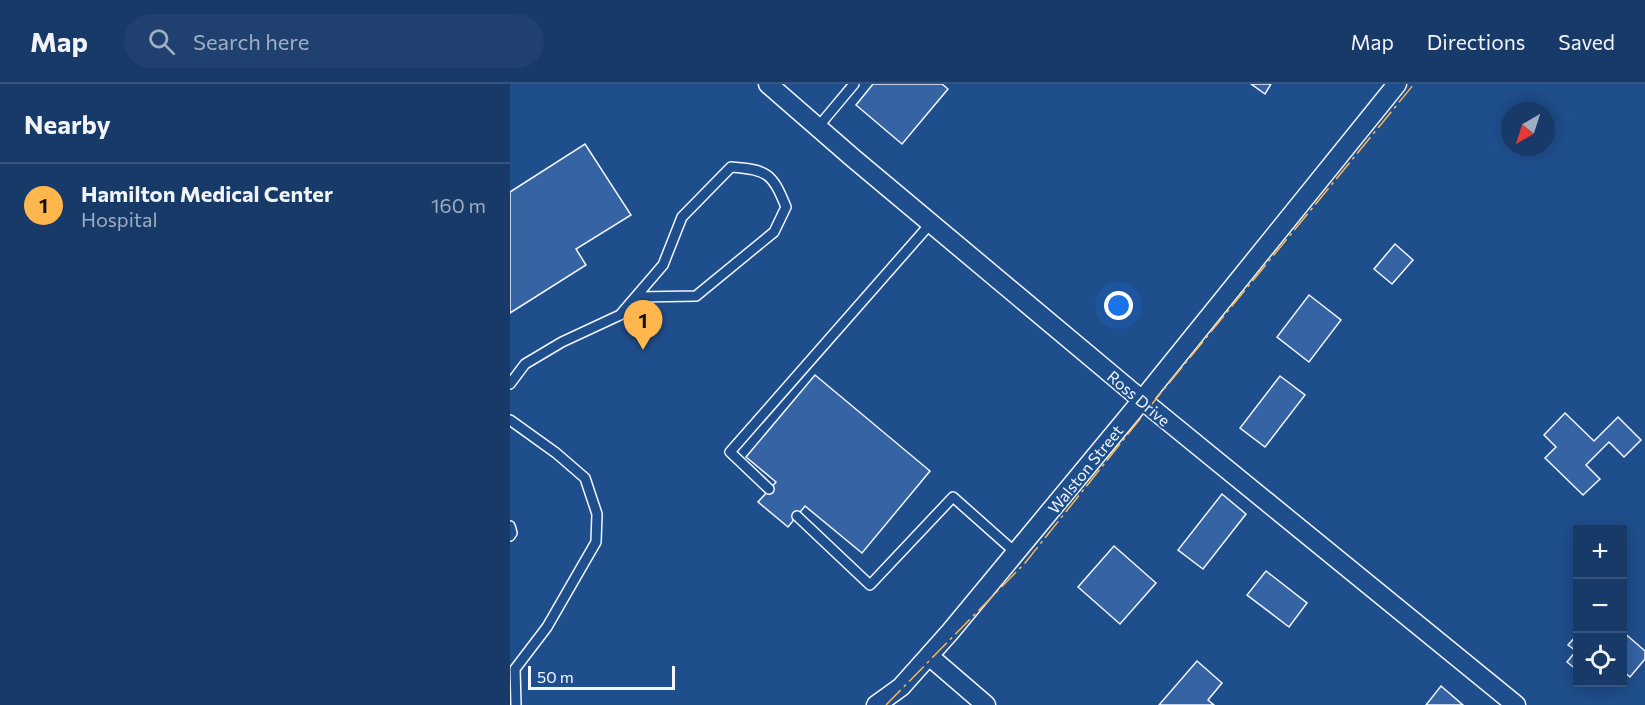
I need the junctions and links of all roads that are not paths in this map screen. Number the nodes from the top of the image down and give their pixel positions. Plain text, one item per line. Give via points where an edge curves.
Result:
1 (768, 84) edge
2 (854, 84) edge
3 (1397, 84) edge
4 (818, 127) junction
5 (931, 224) junction
6 (637, 297) junction
7 (510, 384) edge
8 (1142, 400) junction
9 (510, 420) edge
10 (769, 489) dead end
11 (797, 516) dead end
12 (510, 526) edge
13 (510, 536) edge
14 (1016, 553) junction
15 (929, 656) junction
16 (516, 705) edge
17 (876, 705) edge
18 (986, 705) edge
19 (1516, 705) edge

1 - 4 street, Ross Drive
2 - 4 lane
3 - 8 street, Walston Street
4 - 5 street, Ross Drive
5 - 8 street, Ross Drive
5 - 10 lane via 730,452
6 - 6 lane via 663,265 682,217 732,167 759,169 776,183 786,207 774,232 696,296
6 - 7 lane via 620,315 525,364
8 - 14 street, Walston Street
8 - 19 street, Ross Drive
9 - 16 lane via 585,478 597,514 596,542 547,627 515,669
11 - 14 lane via 870,585 953,497
12 - 13 lane
14 - 15 street, Walston Street
15 - 17 street, Walston Street via 901,687
15 - 18 street

